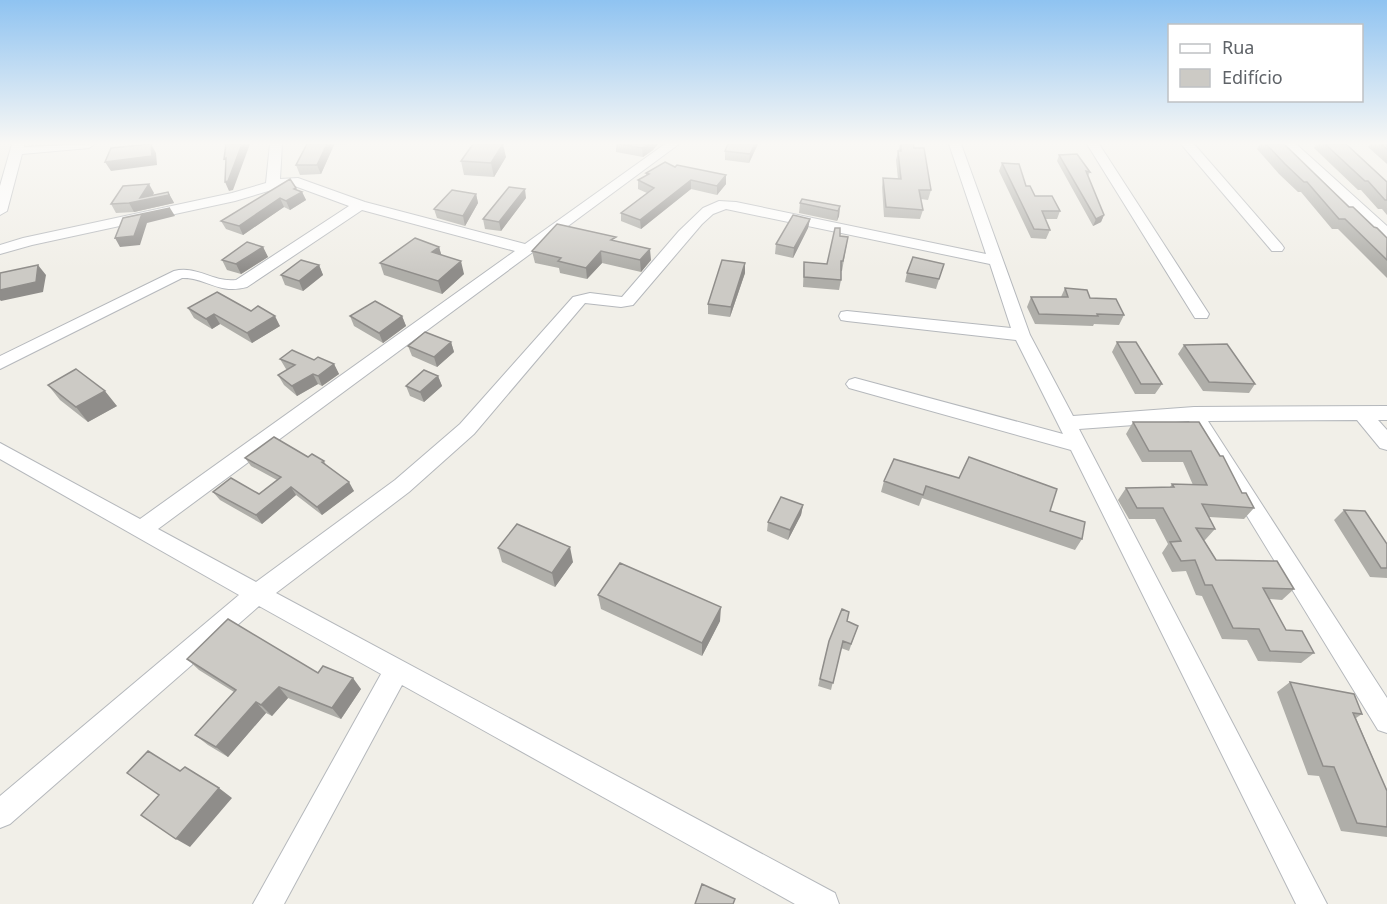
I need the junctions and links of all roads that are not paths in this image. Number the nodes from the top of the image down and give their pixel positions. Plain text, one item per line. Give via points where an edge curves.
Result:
1 (7, 186) edge
2 (267, 186) edge
3 (313, 186) edge
4 (616, 186) edge
5 (970, 186) edge
6 (1120, 186) edge
7 (1224, 186) edge
8 (1335, 186) edge
9 (360, 205) junction
10 (0, 211) edge
11 (1387, 234) edge
12 (1277, 248) dead end
13 (0, 250) edge
14 (529, 250) junction
15 (996, 261) junction
16 (1201, 314) dead end
17 (847, 316) dead end
18 (1022, 335) junction
19 (0, 363) edge
20 (855, 384) dead end
21 (1387, 413) edge
22 (1194, 414) junction
23 (1363, 414) junction
24 (1065, 423) junction
25 (1387, 443) edge
26 (1077, 445) junction
27 (0, 450) edge
28 (141, 530) junction
29 (257, 594) junction
30 (397, 670) junction
31 (1387, 721) edge
32 (0, 814) edge
33 (268, 904) edge
34 (824, 904) edge
35 (1312, 904) edge

1 - 10 street
2 - 13 street via 235,197
3 - 9 street
4 - 14 street
5 - 15 street
6 - 16 street
7 - 12 street
8 - 11 street
9 - 14 street
9 - 19 street via 241,284 229,286 192,273 179,274
14 - 28 street
15 - 18 street
15 - 29 street via 736,206 717,206 687,231 627,302 584,297 579,300 467,429 402,486
17 - 18 street
18 - 24 street
20 - 26 street
21 - 23 street
22 - 23 street
22 - 24 street
22 - 31 street
23 - 25 street
24 - 26 street
26 - 35 street
27 - 28 street
28 - 29 street
29 - 30 street
29 - 32 street
30 - 33 street
30 - 34 street

